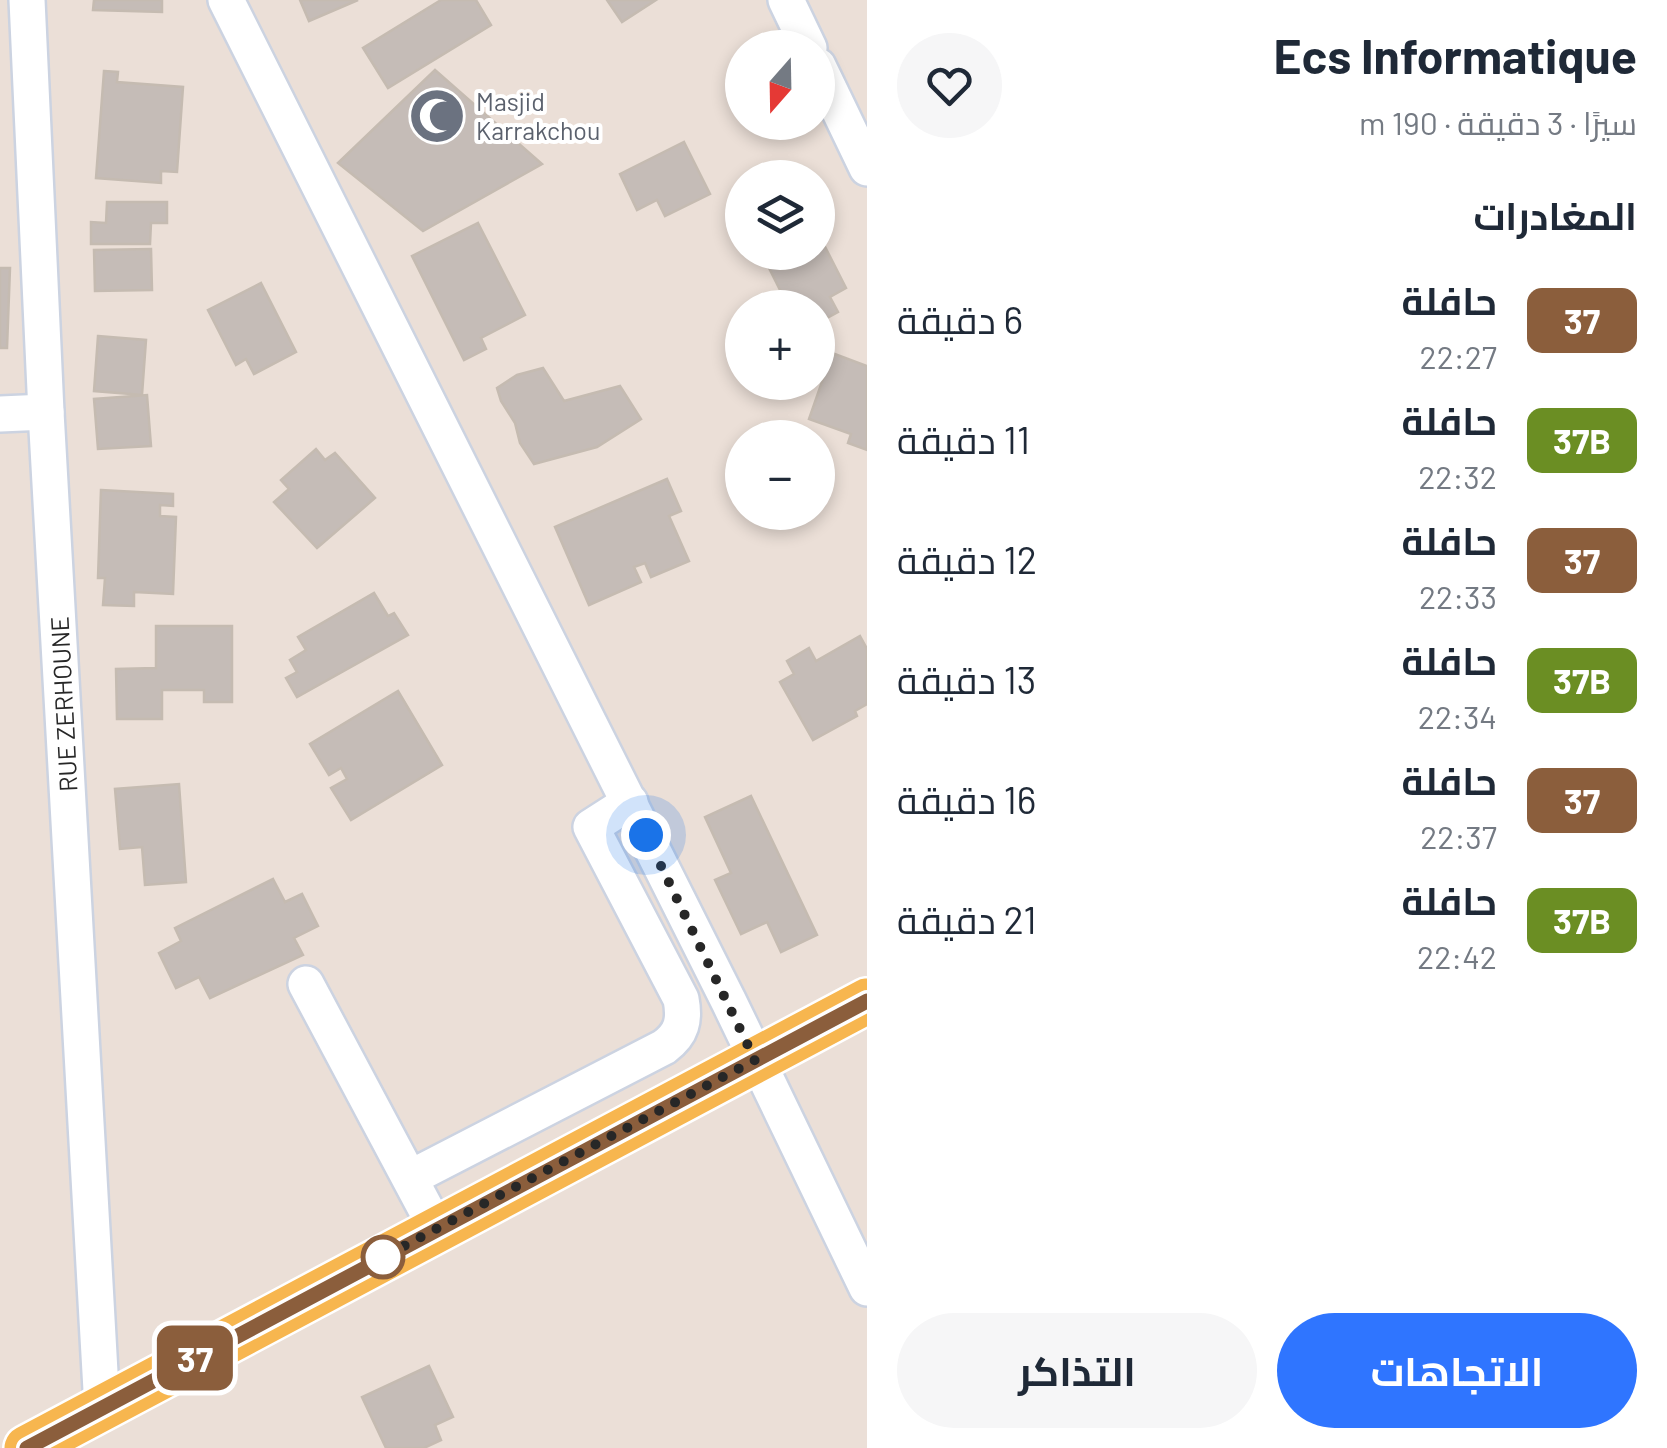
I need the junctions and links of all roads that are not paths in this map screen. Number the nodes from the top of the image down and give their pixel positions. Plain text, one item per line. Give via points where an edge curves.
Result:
1 (27, 0) edge
2 (226, 0) edge
3 (786, 0) edge
4 (800, 30) edge
5 (835, 101) edge
6 (867, 168) edge
7 (46, 412) junction
8 (0, 414) edge
9 (630, 802) junction
10 (306, 984) dead end
11 (867, 1000) edge
12 (755, 1060) junction
13 (410, 1178) junction
14 (436, 1228) junction
15 (867, 1288) edge
16 (102, 1408) junction
17 (27, 1448) edge

1 - 7 street, RUE ZERHOUNE
2 - 9 street
3 - 4 street
5 - 6 street
7 - 8 street
7 - 16 street, RUE ZERHOUNE
9 - 12 street
9 - 13 street via 591,827 681,999 681,1029 664,1047
10 - 13 street
11 - 12 main road
12 - 14 main road
12 - 15 street
13 - 14 street
14 - 16 main road
16 - 17 main road

